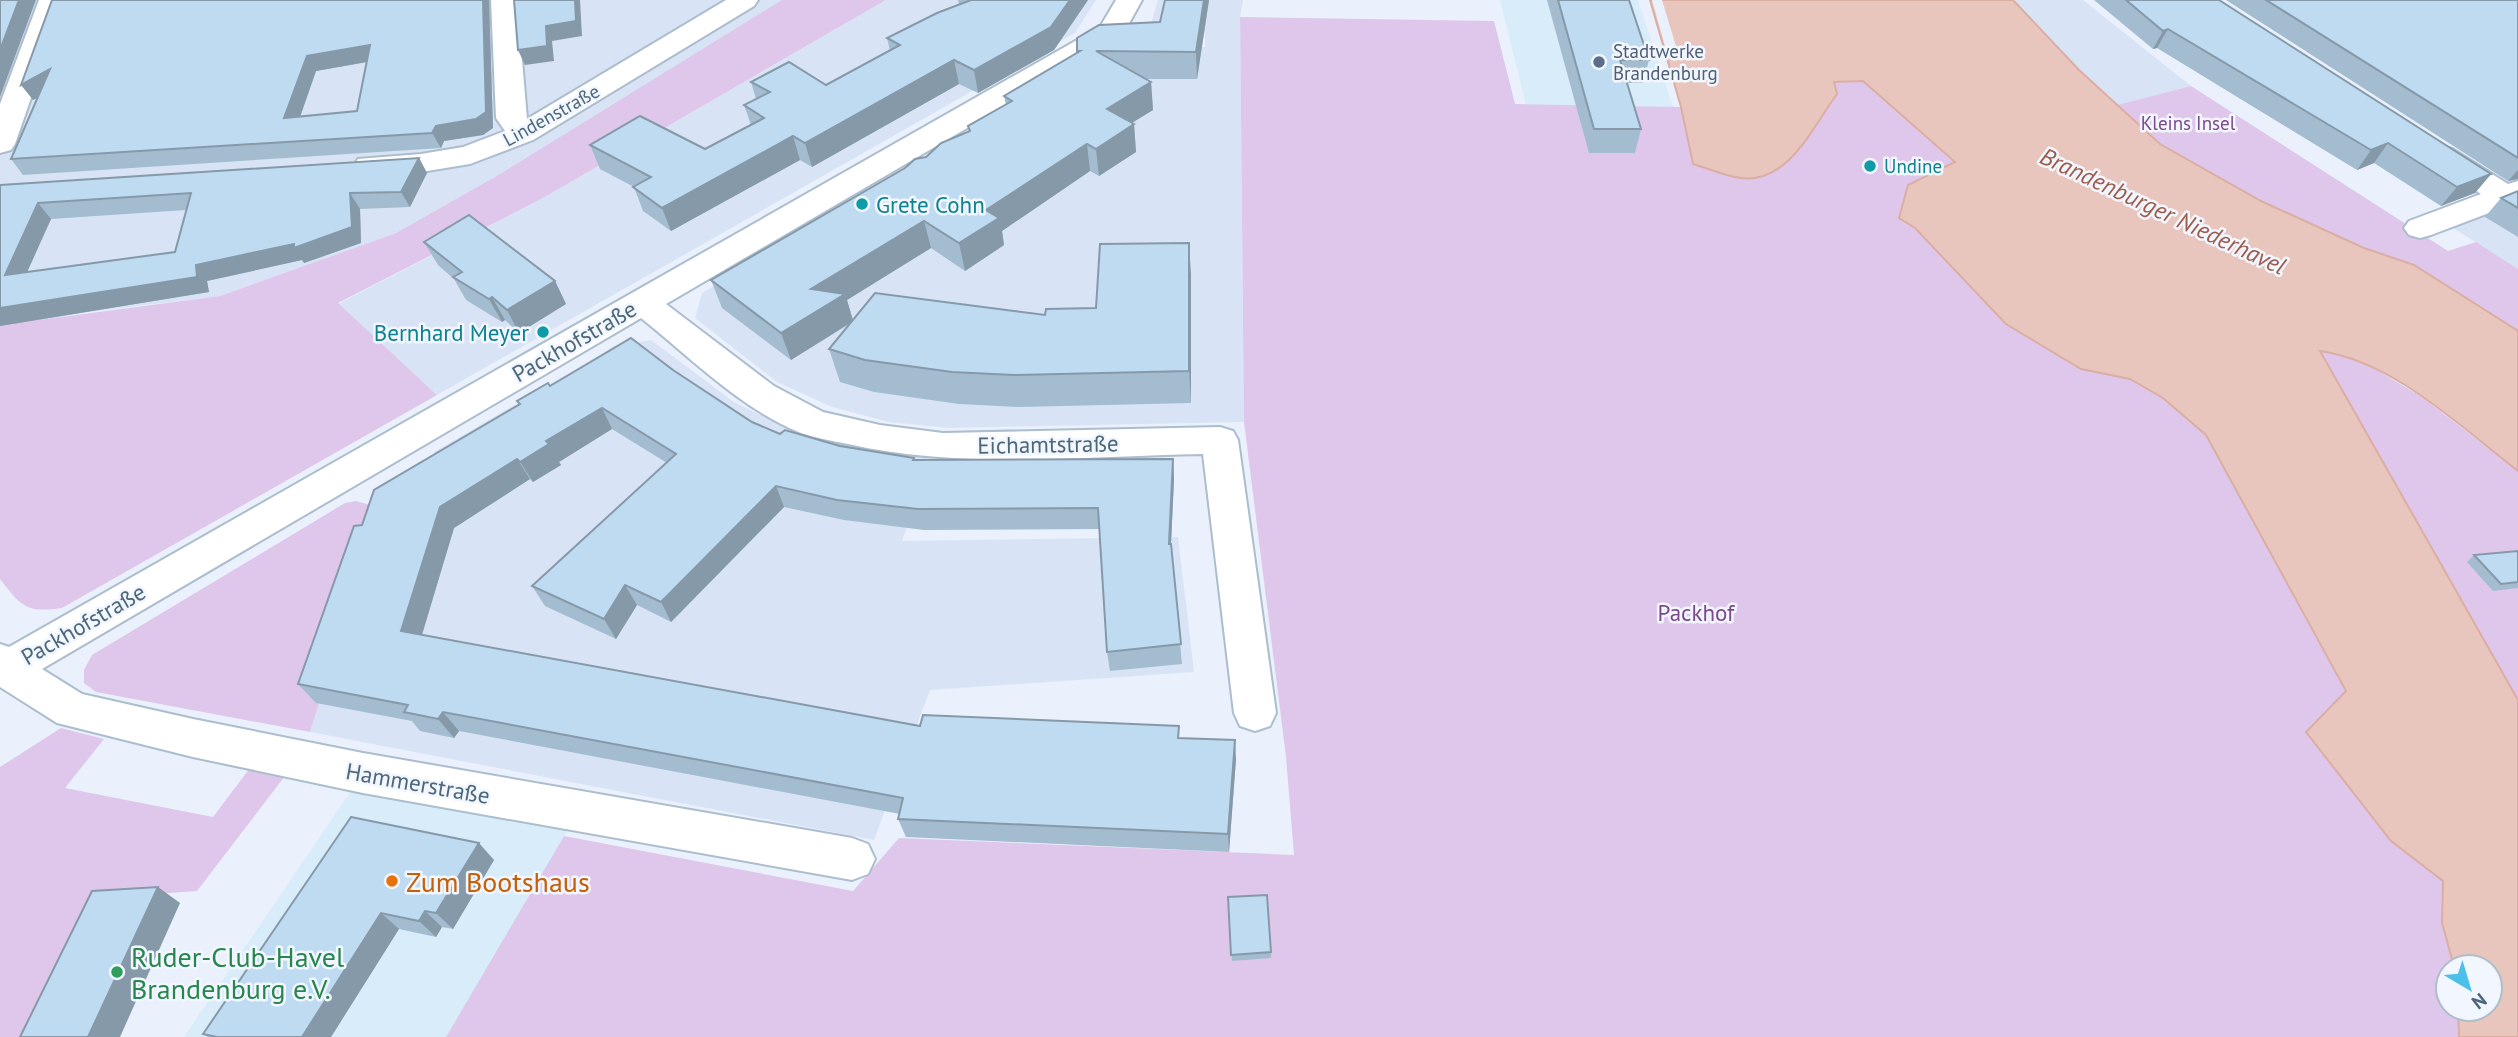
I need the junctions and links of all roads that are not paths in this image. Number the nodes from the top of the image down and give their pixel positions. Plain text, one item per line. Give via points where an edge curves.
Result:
1 (52, 0) edge
2 (504, 0) edge
3 (688, 0) edge
4 (746, 0) edge
5 (1129, 0) edge
6 (698, 28) junction
7 (523, 134) junction
8 (0, 143) edge
9 (2423, 143) edge
10 (343, 167) edge
11 (2511, 193) edge
12 (2420, 228) dead end
13 (642, 302) junction
14 (3, 665) edge
15 (1255, 713) dead end
16 (852, 859) dead end

1 - 8 street
2 - 7 street via 511,118
3 - 6 street
4 - 6 street, Lindenstraße
5 - 13 street, Packhofstraße via 1111,33
6 - 7 street, Lindenstraße
7 - 10 street, Lindenstraße via 470,155
9 - 11 street
11 - 12 street
13 - 14 street, Packhofstraße
13 - 15 street, Eichamtstraße via 761,395 813,423 943,446 1220,440
14 - 16 street, Hammerstraße via 72,710 193,738 376,776

